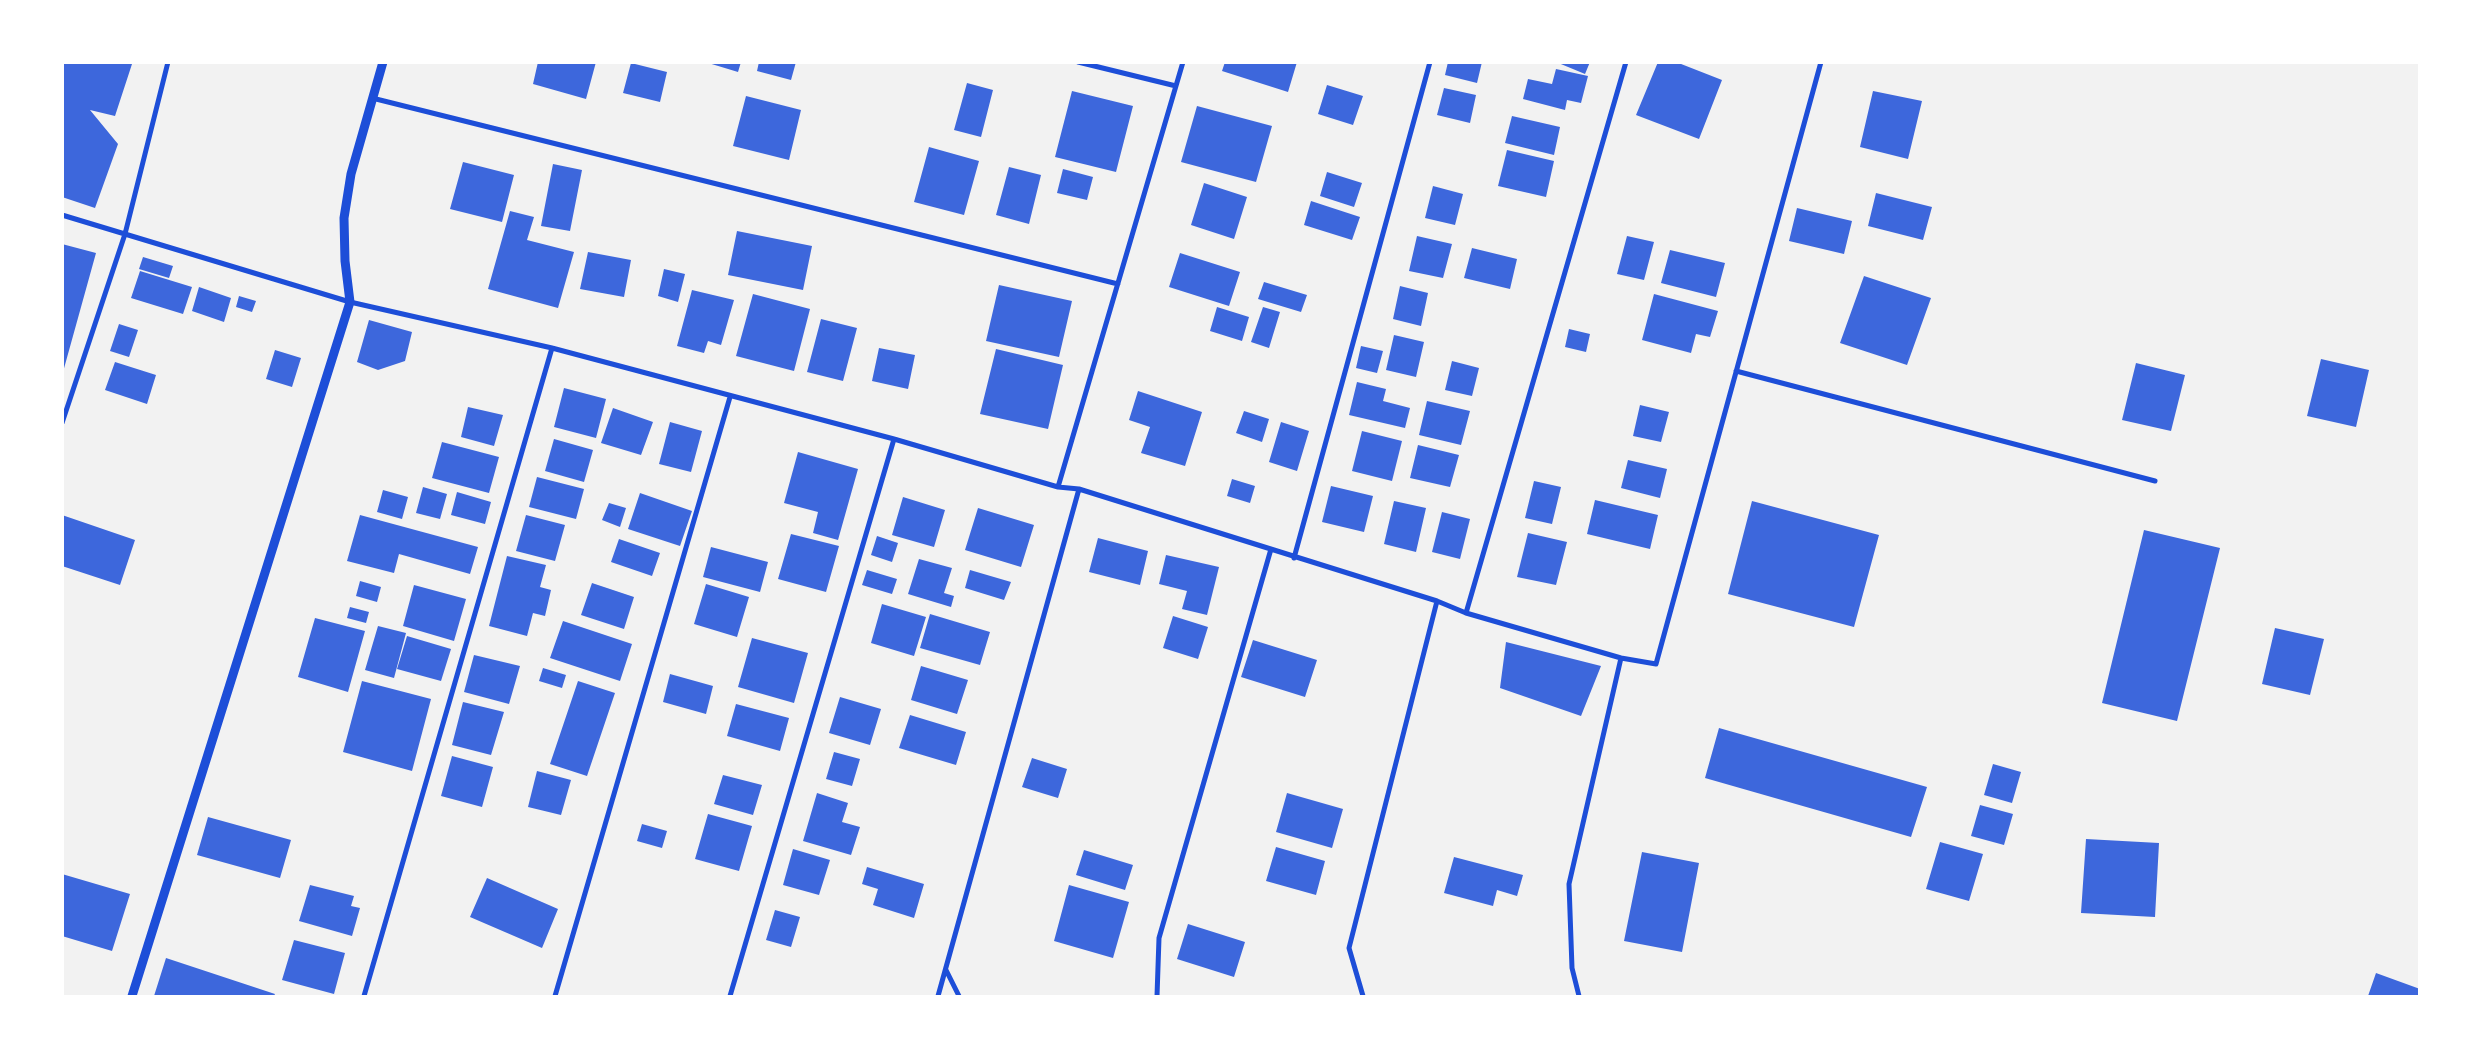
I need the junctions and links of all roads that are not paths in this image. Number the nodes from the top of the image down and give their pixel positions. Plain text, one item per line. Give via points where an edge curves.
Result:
1 (168, 62) edge
2 (383, 62) edge
3 (1078, 62) edge
4 (1183, 62) edge
5 (1430, 62) edge
6 (1626, 62) edge
7 (1821, 62) edge
8 (1176, 86) junction
9 (372, 98) junction
10 (62, 215) edge
11 (125, 234) junction
12 (1118, 284) junction
13 (350, 302) junction
14 (552, 348) junction
15 (1736, 371) junction
16 (730, 397) junction
17 (62, 423) edge
18 (894, 439) junction
19 (2155, 481) dead end
20 (1058, 487) junction
21 (1079, 490) junction
22 (1271, 549) junction
23 (1294, 558) junction
24 (1437, 601) junction
25 (1466, 613) junction
26 (1621, 658) junction
27 (946, 969) junction
28 (132, 996) edge
29 (364, 996) edge
30 (555, 996) edge
31 (730, 996) edge
32 (938, 996) edge
33 (959, 996) edge
34 (1157, 996) edge
35 (1363, 996) edge
36 (1579, 996) edge

1 - 11 street
2 - 9 street
3 - 8 street
4 - 8 street
5 - 23 street
6 - 25 street
7 - 15 street
8 - 12 street
9 - 12 street
9 - 13 street via 351,174 344,218
10 - 11 street
11 - 13 street
11 - 17 street
12 - 20 street
13 - 14 street
13 - 28 street
14 - 16 street
14 - 29 street
15 - 19 street
15 - 26 street via 1656,664
16 - 18 street
16 - 30 street
18 - 20 street
18 - 31 street
20 - 21 street
21 - 22 street
21 - 27 street
22 - 23 street
22 - 34 street via 1159,938
23 - 24 street
24 - 25 street
24 - 35 street via 1349,948
25 - 26 street
26 - 36 street via 1569,884 1572,968
27 - 32 street
27 - 33 street

